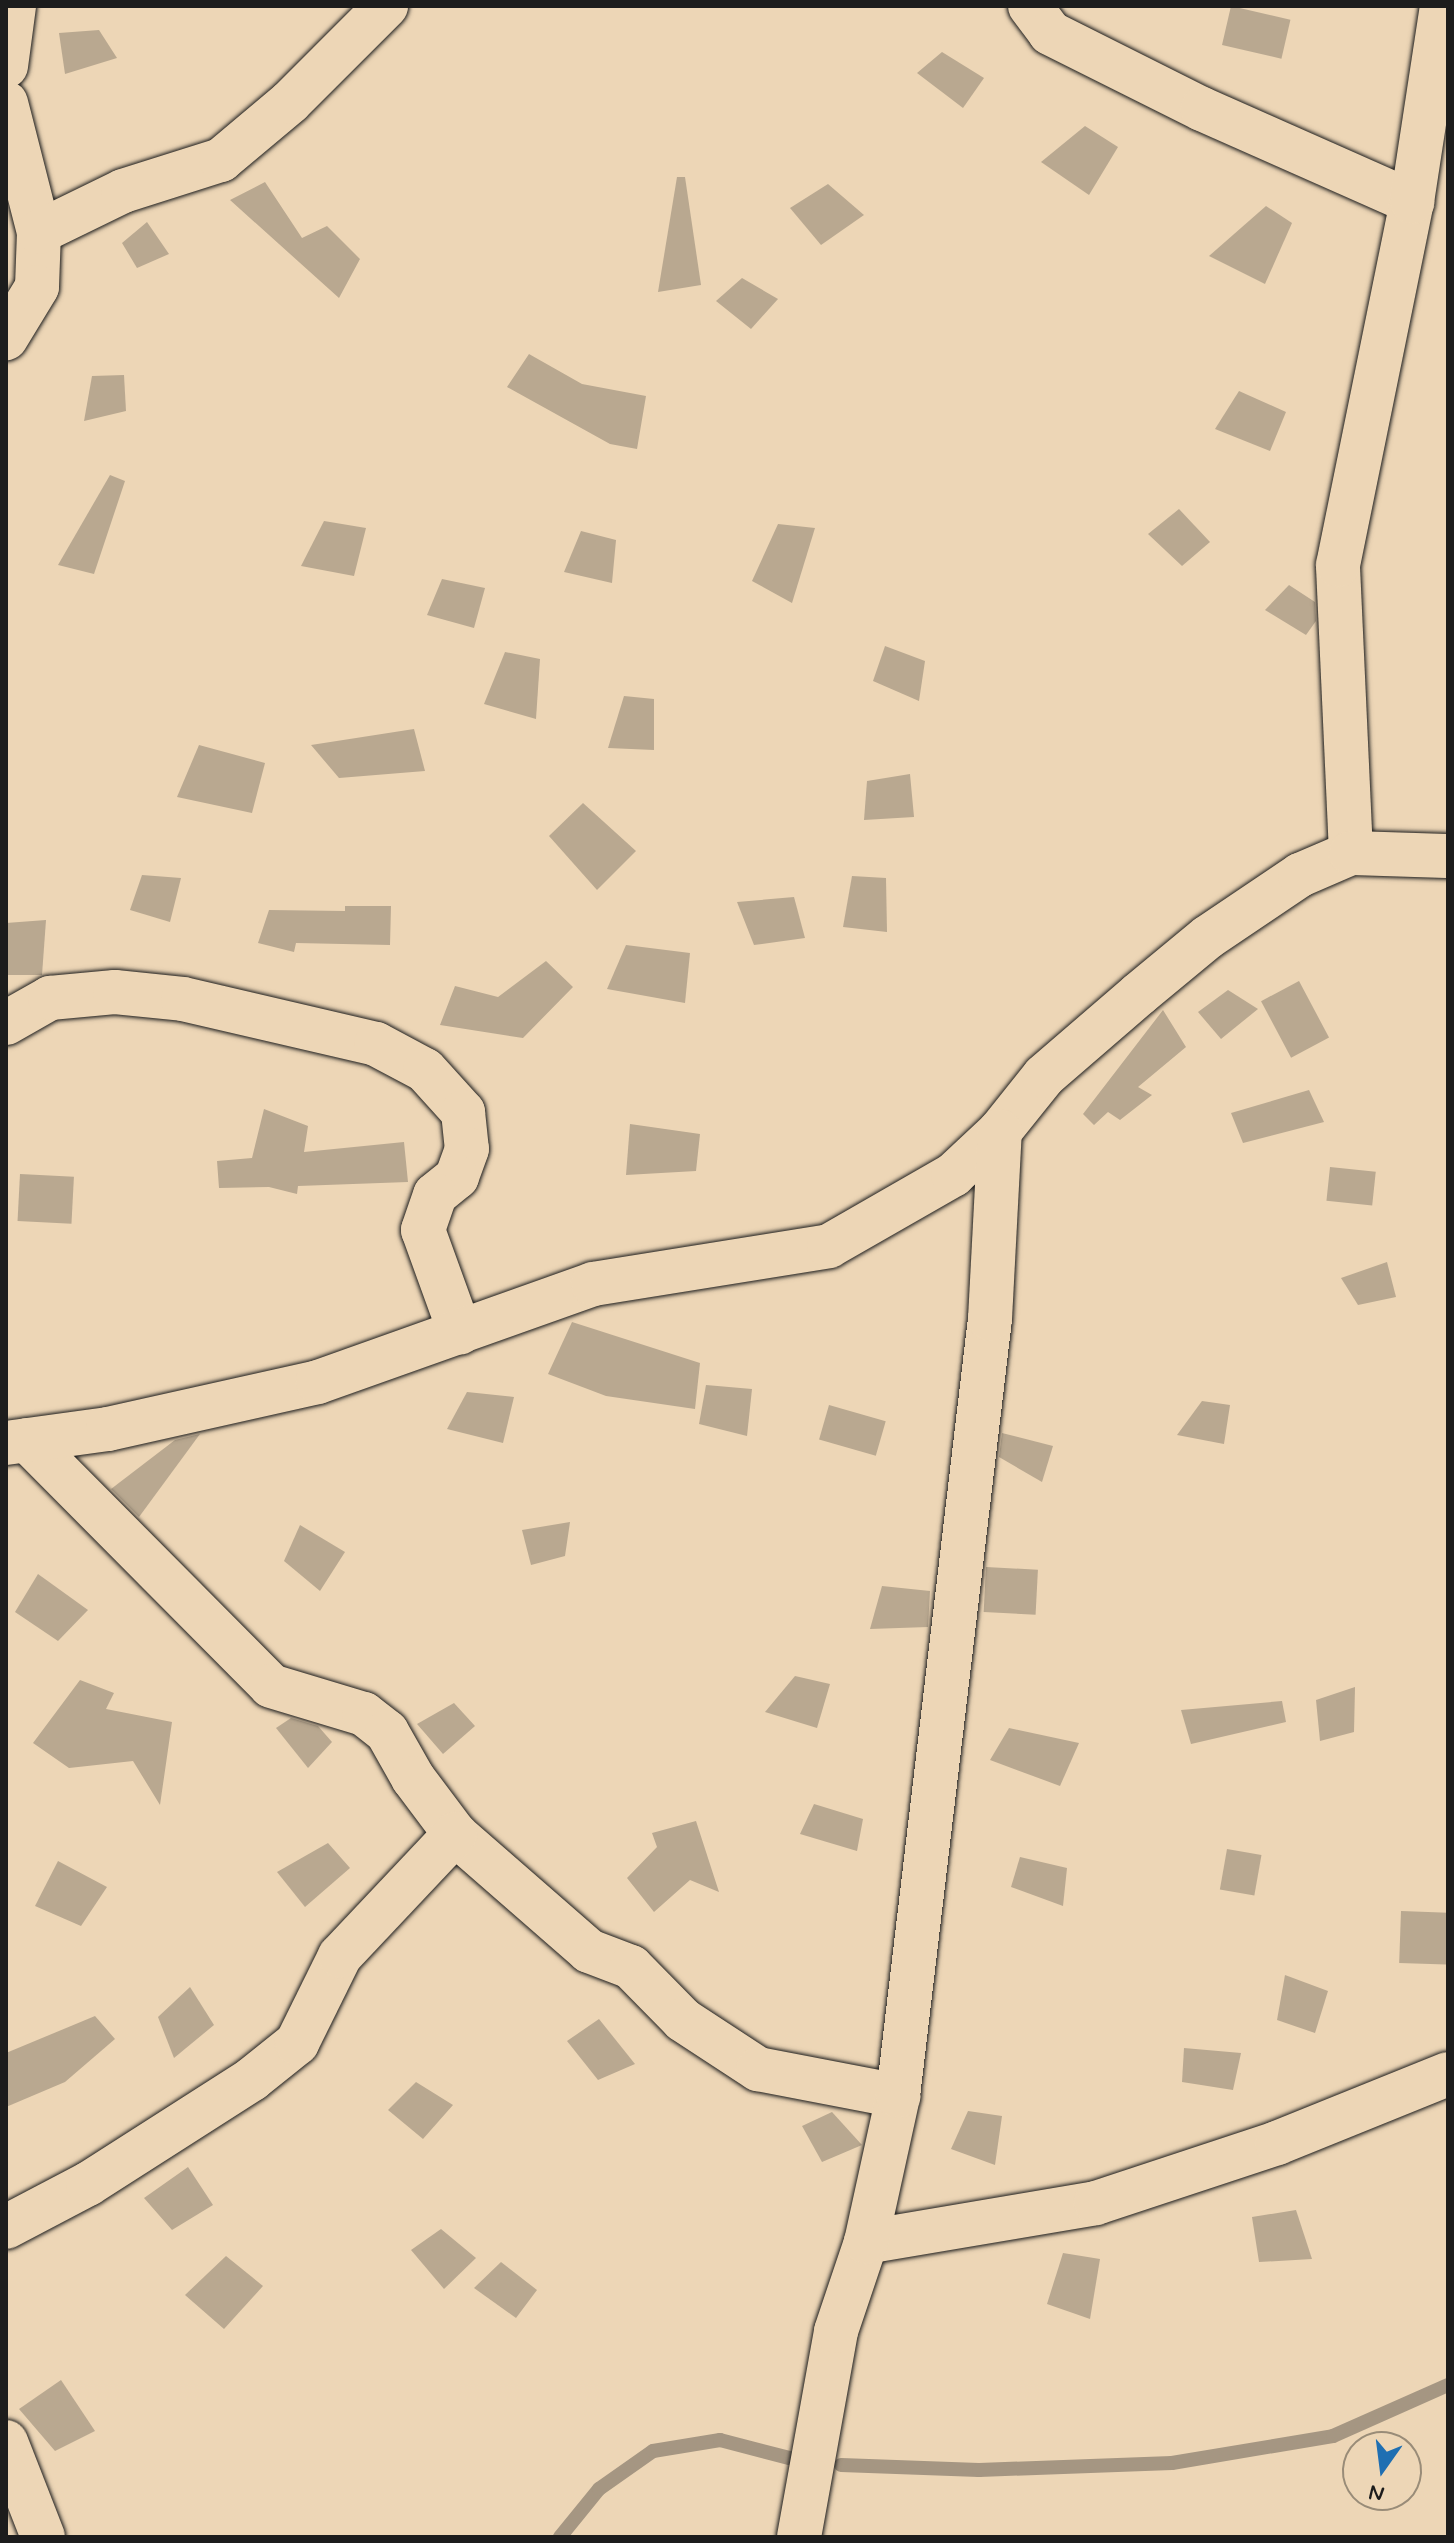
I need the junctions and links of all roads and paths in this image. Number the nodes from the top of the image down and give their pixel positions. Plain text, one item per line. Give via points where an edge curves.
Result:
1 (14, 6) edge
2 (386, 6) edge
3 (1030, 6) edge
4 (1442, 6) edge
5 (6, 66) edge
6 (6, 103) edge
7 (1412, 202) junction
8 (39, 232) junction
9 (6, 338) edge
10 (1351, 853) junction
11 (1448, 856) edge
12 (6, 1023) edge
13 (1000, 1131) junction
14 (460, 1332) junction
15 (17, 1442) edge
16 (455, 1834) junction
17 (1448, 2074) edge
18 (898, 2096) junction
19 (6, 2227) edge
20 (866, 2242) junction
21 (6, 2442) edge
22 (43, 2537) edge
23 (799, 2537) edge

1 - 5 street
2 - 8 street via 290,102 221,160 123,191
3 - 7 street via 1050,33 1202,109
4 - 7 street
6 - 8 street
7 - 10 street via 1338,565
8 - 9 street via 37,287
10 - 11 street
10 - 13 street via 1300,875 1208,937 1044,1076
12 - 14 street via 50,998 115,992 183,999 376,1044 425,1070 463,1112 467,1149 457,1177 435,1195 423,1230
13 - 14 street via 953,1175 829,1246 593,1284
13 - 18 street via 990,1319
14 - 15 street via 318,1382 108,1429
15 - 16 street via 271,1686 290,1696 364,1714 387,1732
16 - 18 street via 589,1951 631,1967 718,2046 758,2069
16 - 19 street via 340,1956 297,2043 252,2079 88,2184
17 - 20 street via 1277,2143 1096,2203
18 - 20 street
20 - 23 street via 836,2331
21 - 22 street

